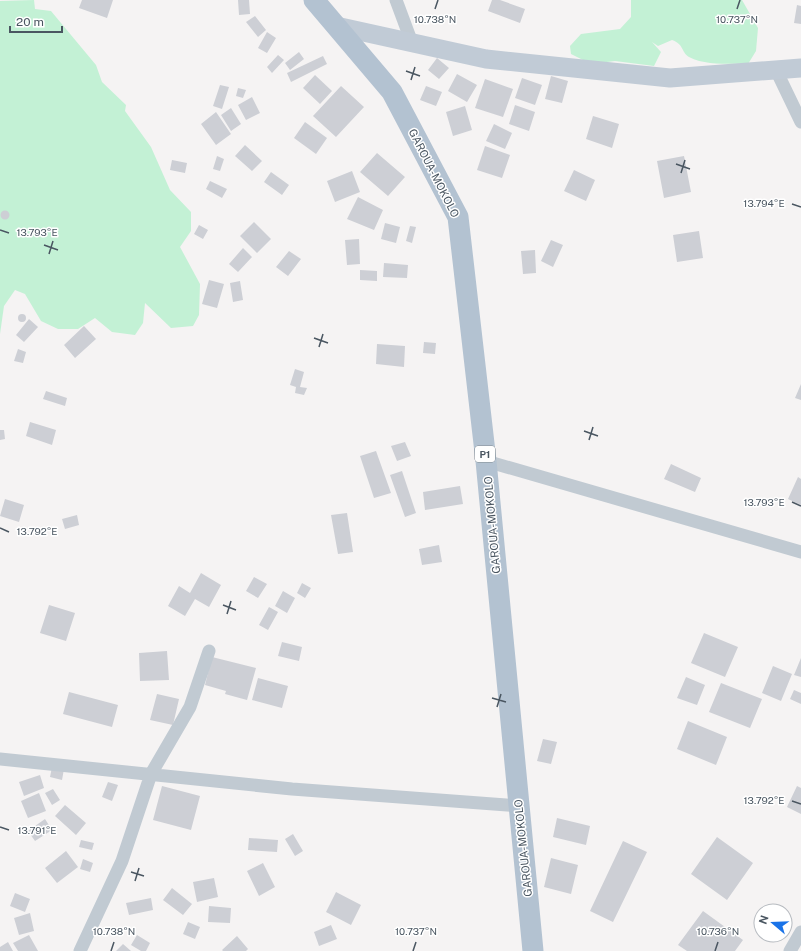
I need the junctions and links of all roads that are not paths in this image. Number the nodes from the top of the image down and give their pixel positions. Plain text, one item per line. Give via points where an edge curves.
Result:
1 (314, 0) edge
2 (396, 0) edge
3 (336, 26) junction
4 (412, 43) junction
5 (801, 68) edge
6 (776, 70) junction
7 (801, 122) edge
8 (486, 460) junction
9 (801, 552) edge
10 (209, 651) dead end
11 (0, 759) edge
12 (151, 774) junction
13 (519, 806) junction
14 (801, 932) edge
15 (80, 951) edge
16 (533, 951) edge
17 (790, 951) edge

1 - 3 main road, GAROUA-MOKOLO / P1
2 - 4 street
3 - 4 street
3 - 8 main road, GAROUA-MOKOLO / P1 via 392,92 458,217
4 - 6 street via 486,59 670,78
5 - 6 street
6 - 7 street
8 - 9 street
8 - 13 main road, GAROUA-MOKOLO / P1
10 - 12 street via 190,708
11 - 12 street
12 - 13 street via 292,789
12 - 15 street via 122,861
13 - 16 main road, GAROUA-MOKOLO / P1
14 - 17 street

